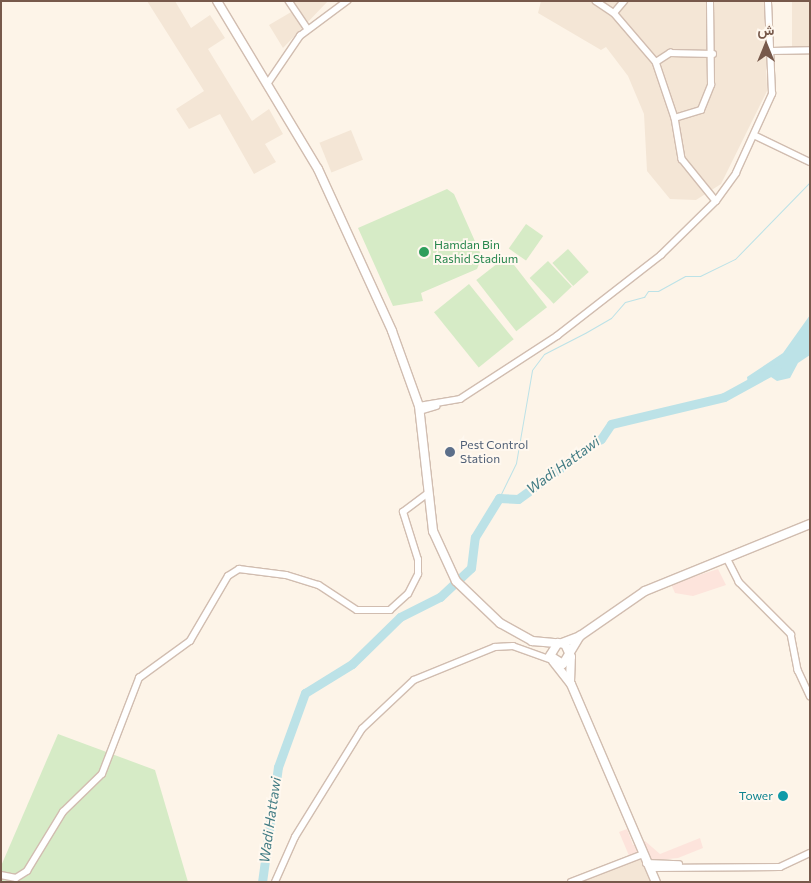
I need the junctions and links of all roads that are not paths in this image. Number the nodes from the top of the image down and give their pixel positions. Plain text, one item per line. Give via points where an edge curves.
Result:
1 (217, 1) edge
2 (289, 1) edge
3 (347, 1) edge
4 (596, 1) edge
5 (624, 1) edge
6 (710, 1) edge
7 (768, 1) edge
8 (614, 13) junction
9 (307, 28) junction
10 (810, 50) edge
11 (771, 51) junction
12 (713, 54) junction
13 (656, 62) junction
14 (268, 83) junction
15 (675, 118) junction
16 (754, 135) junction
17 (810, 162) edge
18 (716, 201) junction
19 (419, 409) junction
20 (427, 494) junction
21 (810, 524) edge
22 (728, 560) junction
23 (580, 636) junction
24 (532, 641) junction
25 (560, 643) junction
26 (571, 657) junction
27 (552, 660) junction
28 (571, 684) junction
29 (810, 696) edge
30 (810, 853) edge
31 (641, 855) junction
32 (649, 865) junction
33 (1, 875) edge
34 (275, 882) edge
35 (571, 882) edge
36 (656, 882) edge

1 - 14 street
2 - 9 street
3 - 9 street
4 - 8 street
5 - 8 street
6 - 12 street
7 - 11 street
8 - 13 street
9 - 14 street
10 - 11 street
11 - 16 street via 772,94
12 - 13 street via 670,53
12 - 15 street via 713,75 705,104 694,114
13 - 15 street
14 - 19 street via 318,169 392,331
15 - 18 street via 682,159
16 - 17 street
16 - 18 street
18 - 19 street via 606,301 477,388 443,403
19 - 20 street
20 - 24 street via 433,531 456,581 481,609
20 - 33 street via 403,512 418,574 408,594 390,610 357,610 319,585 286,575 239,569 228,576 190,641 140,678 102,774 63,812 27,871 16,878
21 - 22 street
22 - 23 street via 645,591
22 - 29 street via 739,582 791,634 801,679
23 - 25 street
23 - 26 street
24 - 25 street
24 - 27 street
25 - 26 street via 570,649
25 - 27 street via 550,649
26 - 27 street via 563,664
26 - 28 street
27 - 28 street
27 - 34 street via 513,646 495,647 414,680 362,729 295,837
28 - 31 street
30 - 32 street via 780,868
31 - 32 street
31 - 35 street
32 - 36 street

